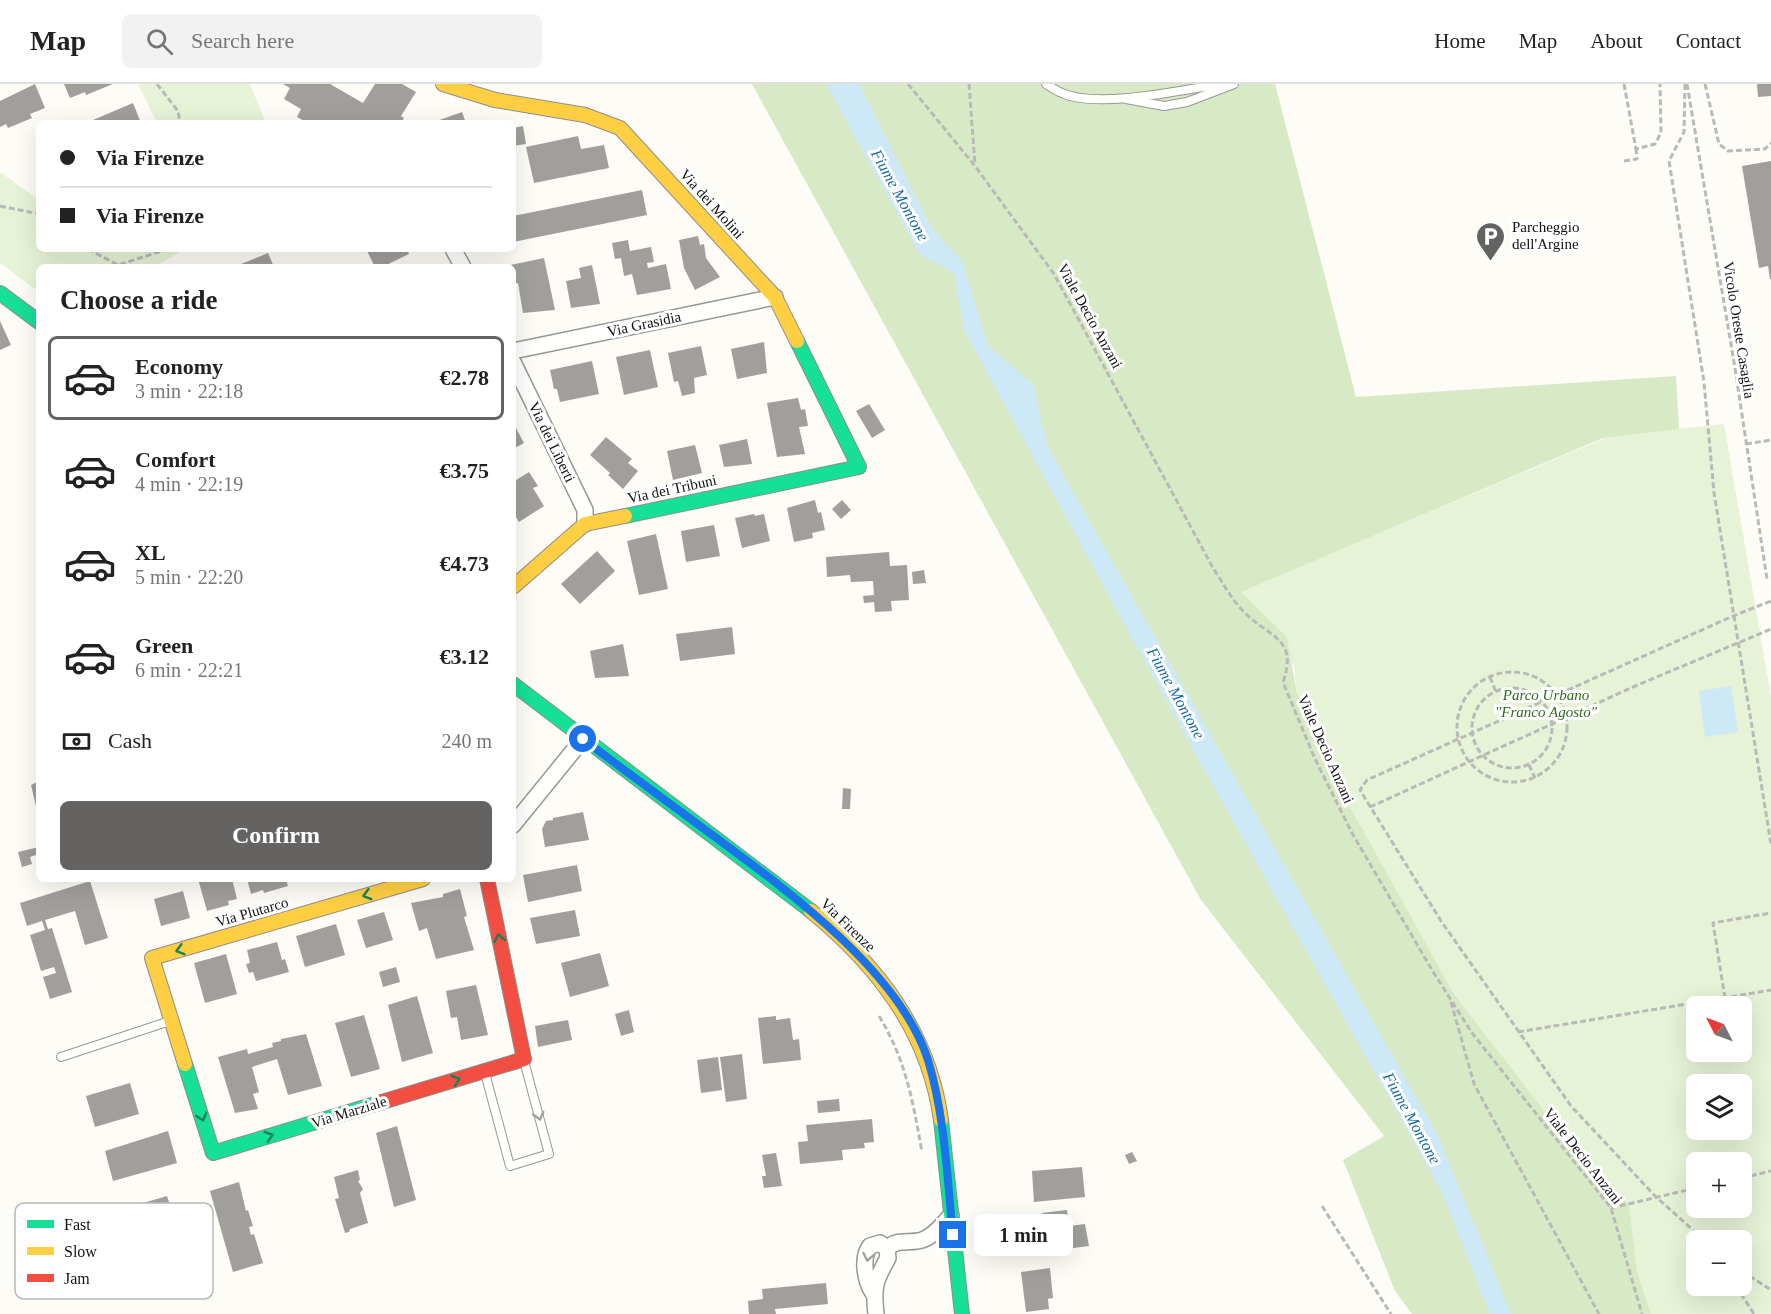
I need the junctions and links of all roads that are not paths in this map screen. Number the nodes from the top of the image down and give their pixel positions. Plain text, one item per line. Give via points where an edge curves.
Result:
1 (443, 84) edge
2 (1046, 84) edge
3 (1221, 84) edge
4 (1234, 84) edge
5 (1114, 98) junction
6 (0, 293) edge
7 (775, 297) junction
8 (36, 320) edge
9 (516, 350) edge
10 (516, 368) edge
11 (859, 467) joint
12 (585, 524) junction
13 (516, 584) edge
14 (516, 686) edge
15 (583, 739) junction
16 (516, 821) edge
17 (413, 882) edge
18 (488, 882) edge
19 (171, 1020) junction
20 (61, 1057) dead end
21 (524, 1059) junction
22 (484, 1071) junction
23 (213, 1153) joint
24 (951, 1215) junction
25 (876, 1314) edge
26 (962, 1314) edge

1 - 7 street, Via dei Molini via 502,101 586,116 620,128
2 - 5 lane via 1064,94
3 - 5 lane
4 - 5 lane via 1187,102 1164,106
6 - 8 street
7 - 9 street, Via Grasidia
7 - 11 street, Via dei Molini
10 - 12 street, Via dei Liberti via 585,510
11 - 12 street, Via dei Tribuni
12 - 13 street, Via dei Tribuni
14 - 15 street, Via Firenze
15 - 16 street
15 - 24 street, Via Firenze via 807,908 880,981 911,1023 927,1059 940,1113
17 -> 19 street, Via Plutarco via 152,958
21 -> 18 street
19 - 20 lane
19 -> 23 street, Via Plutarco
21 - 22 street, Via Marziale
21 -> 22 lane via 549,1154 510,1166
23 -> 22 street, Via Marziale
24 - 25 street via 923,1240 894,1242 887,1249 888,1258 873,1293
24 - 26 street, Via Firenze

